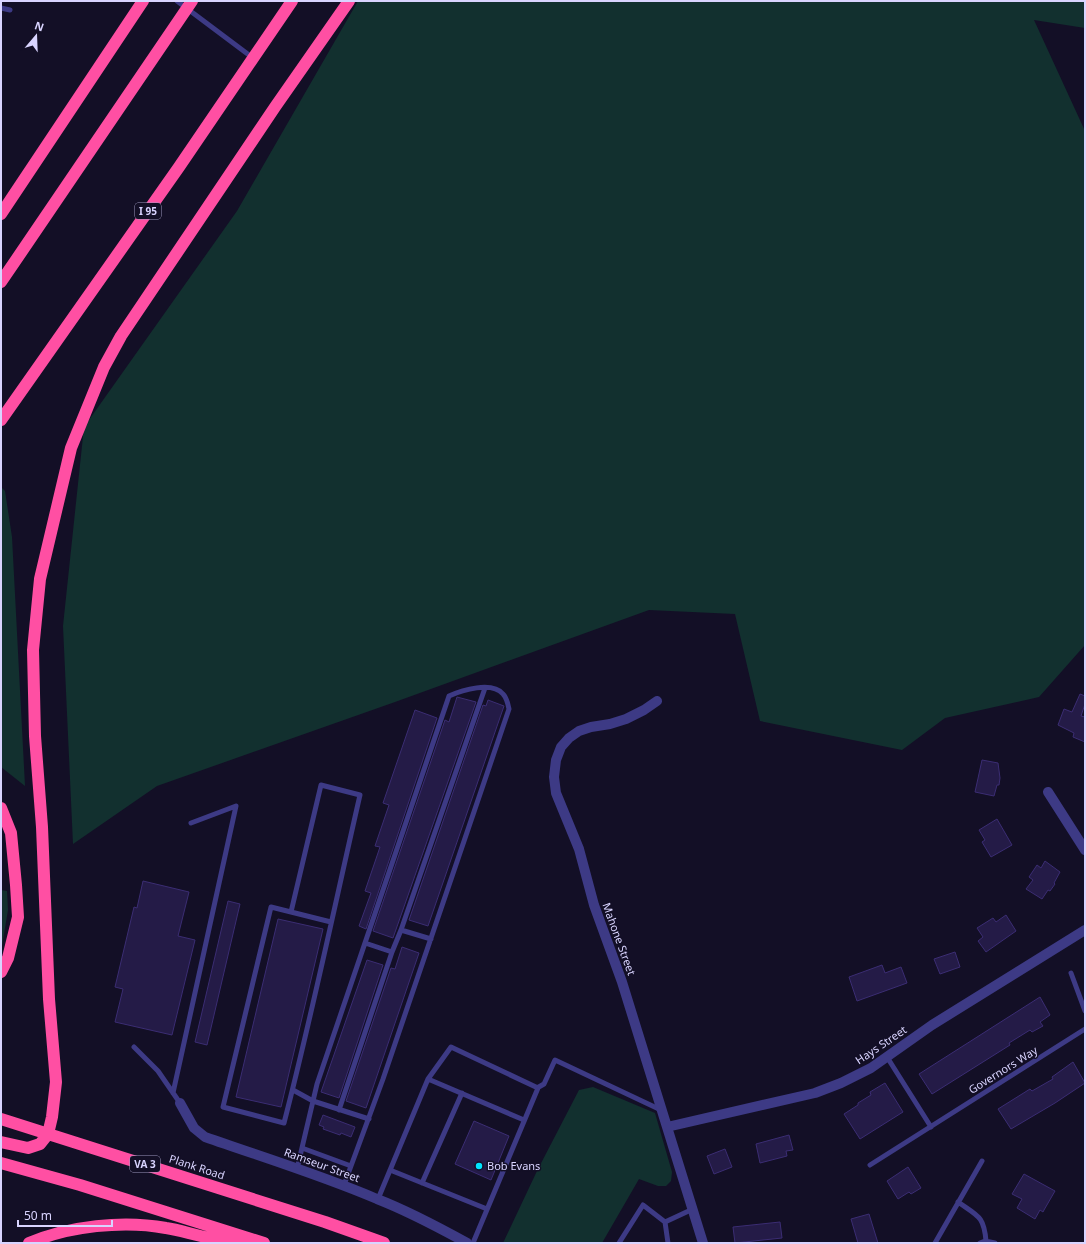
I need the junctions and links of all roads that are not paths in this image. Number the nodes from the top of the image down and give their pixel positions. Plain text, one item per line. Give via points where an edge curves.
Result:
1 (143, 1) edge
2 (177, 1) edge
3 (292, 1) edge
4 (349, 1) edge
5 (190, 5) edge
6 (1, 8) edge
7 (10, 10) dead end
8 (253, 58) junction
9 (11, 199) junction
10 (1, 207) edge
11 (1, 214) edge
12 (1, 282) edge
13 (1, 420) edge
14 (485, 688) junction
15 (657, 702) dead end
16 (1048, 792) dead end
17 (1, 808) edge
18 (191, 823) dead end
19 (1085, 850) edge
20 (291, 912) junction
21 (331, 922) junction
22 (401, 930) junction
23 (1085, 930) edge
24 (431, 939) junction
25 (365, 943) junction
26 (392, 952) junction
27 (1, 972) edge
28 (1072, 973) dead end
29 (1085, 1011) edge
30 (1085, 1029) edge
31 (134, 1047) dead end
32 (887, 1057) junction
33 (428, 1079) junction
34 (537, 1088) junction
35 (293, 1090) junction
36 (173, 1093) junction
37 (462, 1093) junction
38 (313, 1101) junction
39 (180, 1103) joint
40 (339, 1110) junction
41 (662, 1110) junction
42 (1, 1119) edge
43 (369, 1119) junction
44 (524, 1120) junction
45 (667, 1127) junction
46 (931, 1127) junction
47 (48, 1134) junction
48 (1, 1142) edge
49 (302, 1148) junction
50 (982, 1162) dead end
51 (1, 1163) edge
52 (870, 1165) dead end
53 (351, 1166) junction
54 (297, 1168) junction
55 (390, 1170) junction
56 (422, 1183) junction
57 (344, 1185) junction
58 (378, 1199) junction
59 (958, 1202) junction
60 (487, 1209) junction
61 (694, 1209) junction
62 (665, 1222) junction
63 (259, 1241) edge
64 (986, 1241) junction
65 (29, 1243) edge
66 (384, 1243) edge
67 (467, 1243) edge
68 (473, 1243) edge
69 (619, 1243) edge
70 (668, 1243) edge
71 (704, 1243) edge
72 (935, 1243) edge
73 (980, 1243) edge
74 (995, 1243) edge

1 - 9 highway
2 - 5 lane
3 - 8 highway, I 95
4 - 47 highway via 121,336 104,367 71,448 40,579 33,650 35,736 56,1082
5 - 8 lane
5 - 12 highway
6 - 7 lane
8 - 13 highway, I 95
9 - 10 highway
9 - 11 highway
14 - 22 lane
14 - 24 lane via 492,687 503,694 509,709
14 - 25 lane via 462,690 449,696
15 - 41 street, Mahone Street via 626,719 591,727 569,738 561,747 554,776 556,793 579,849 594,905 622,982
16 - 19 street
17 - 27 highway via 11,834 18,917 8,958
18 - 36 lane via 236,806
20 - 21 lane
20 - 21 lane via 321,785 360,794
20 - 35 lane via 271,907 223,1107 284,1123
21 - 35 lane
22 - 24 lane
22 - 26 lane
23 - 32 street, Hays Street via 932,1025
24 - 43 lane
25 - 26 lane
25 - 38 lane
26 - 40 lane
28 - 29 lane
30 - 46 lane, Governors Way
31 - 36 lane via 158,1071
32 - 45 street, Hays Street via 841,1083 815,1093
32 - 46 lane
33 - 34 lane via 451,1047
33 - 37 lane
33 - 55 lane
34 - 41 lane via 544,1084 555,1060
34 - 44 lane
35 - 38 lane
36 - 39 lane
37 - 44 lane
37 - 56 lane
38 - 40 lane
38 - 49 lane
39 - 54 street, Ramseur Street via 194,1128 205,1137
40 - 43 lane
41 - 45 street, Mahone Street
42 - 47 highway, Plank Road / VA 3
43 - 53 lane
44 - 60 lane
45 - 61 street, Mahone Street
46 - 52 lane, Governors Way
47 - 48 highway via 40,1144 28,1148
47 - 66 highway, Plank Road / VA 3
49 - 53 lane
49 - 54 lane
50 - 59 lane
51 - 63 highway
53 - 57 lane
54 - 57 street, Ramseur Street
55 - 56 lane
55 - 58 lane
56 - 60 lane
57 - 58 street, Ramseur Street
58 - 67 street, Ramseur Street
59 - 64 lane via 981,1219 985,1227
59 - 72 lane
60 - 68 lane
61 - 62 lane
61 - 71 street, Mahone Street
62 - 69 lane via 644,1205
62 - 70 lane
63 - 65 highway via 211,1238 165,1227 131,1224 76,1229
64 - 73 lane
64 - 74 lane

